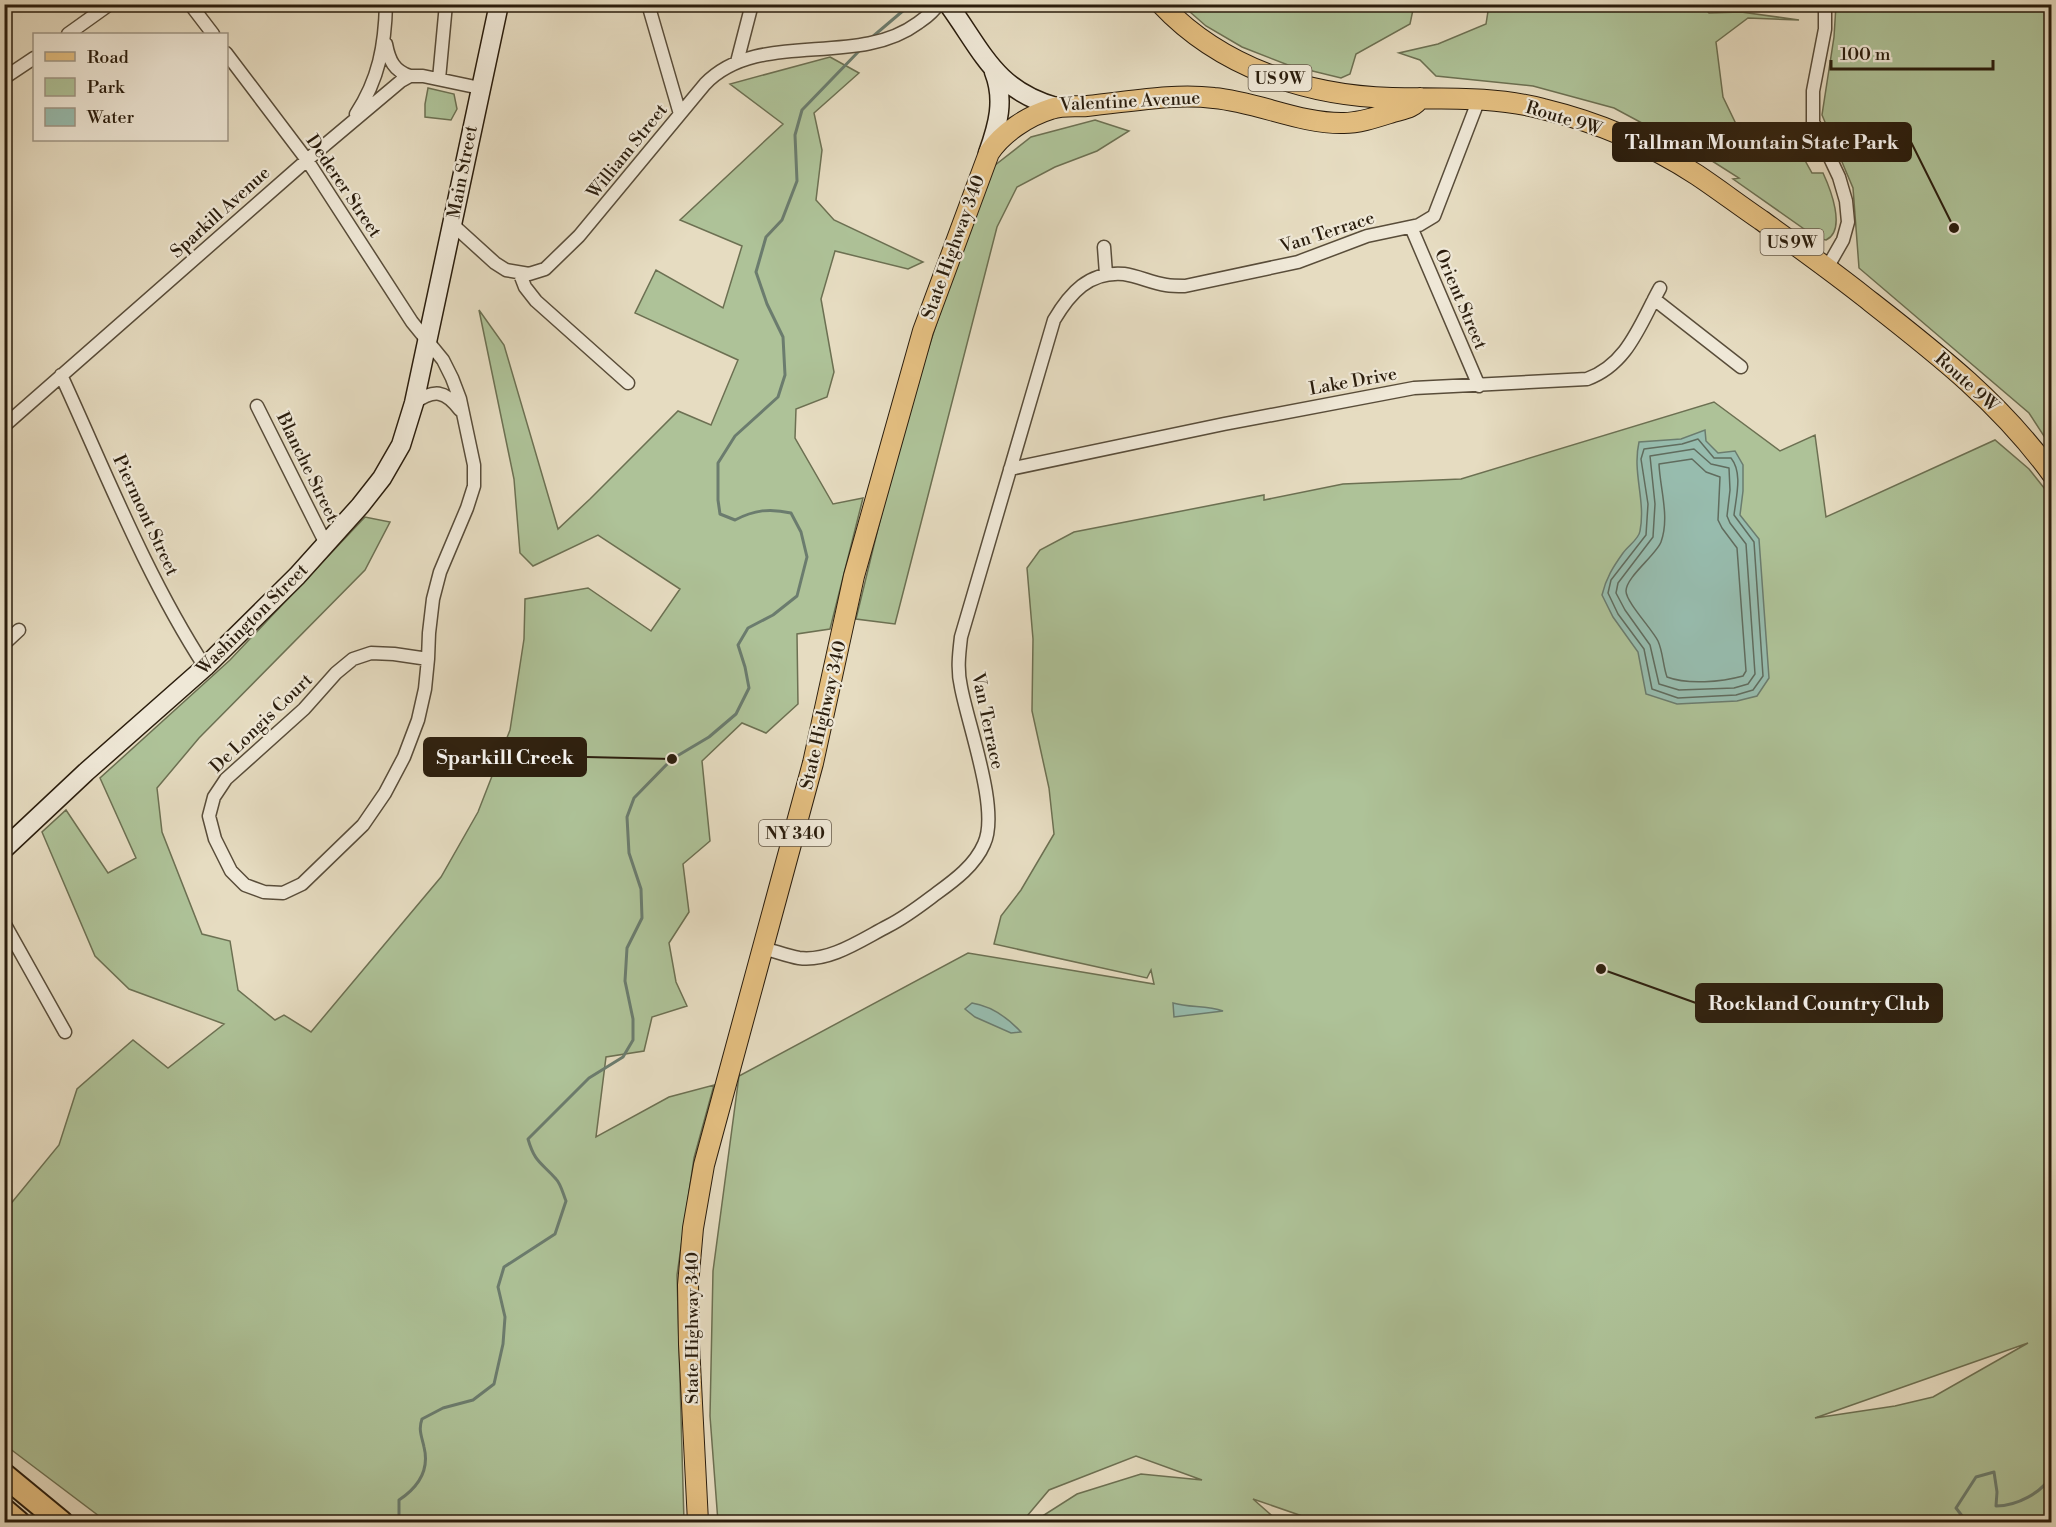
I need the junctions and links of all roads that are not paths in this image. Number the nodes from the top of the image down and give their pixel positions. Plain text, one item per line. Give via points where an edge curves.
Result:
1 (110, 4) edge
2 (190, 4) edge
3 (386, 4) edge
4 (446, 4) edge
5 (499, 4) edge
6 (648, 4) edge
7 (752, 4) edge
8 (938, 4) edge
9 (948, 4) edge
10 (1161, 4) edge
11 (1826, 4) edge
12 (69, 33) edge
13 (212, 33) edge
14 (385, 37) junction
15 (228, 55) edge
16 (33, 59) edge
17 (737, 62) junction
18 (989, 62) junction
19 (410, 76) junction
20 (4, 78) edge
21 (439, 79) junction
22 (480, 88) junction
23 (1420, 98) junction
24 (1479, 99) junction
25 (1056, 107) junction
26 (680, 114) junction
27 (349, 124) junction
28 (986, 158) junction
29 (307, 159) junction
30 (452, 224) junction
31 (1411, 227) junction
32 (1104, 247) dead end
33 (1827, 268) junction
34 (520, 274) junction
35 (1106, 274) junction
36 (428, 341) junction
37 (1741, 367) dead end
38 (61, 375) junction
39 (628, 383) dead end
40 (1479, 386) junction
41 (414, 403) junction
42 (257, 406) dead end
43 (464, 416) junction
44 (4, 426) edge
45 (1010, 469) junction
46 (2052, 474) edge
47 (326, 544) junction
48 (20, 630) dead end
49 (4, 644) edge
50 (428, 659) junction
51 (205, 667) junction
52 (4, 849) edge
53 (4, 923) edge
54 (763, 948) junction
55 (65, 1032) dead end
56 (4, 1475) edge
57 (4, 1510) edge
58 (18, 1522) edge
59 (61, 1522) edge
60 (698, 1522) edge

1 - 12 street
2 - 13 street
3 - 14 street
4 - 21 street
5 - 22 main road, Main Street
6 - 26 street
7 - 17 street
8 - 17 street, William Street via 903,34 871,44 765,55
9 - 18 main road, Valentine Avenue / NY 340
10 - 23 main road, Route 9W / US 9W via 1213,48 1270,75 1359,96
11 - 33 street via 1812,122 1839,177 1848,222
14 - 19 street via 391,63
14 - 27 street via 370,87
15 - 29 street, Dederer Street
16 - 20 street
17 - 26 street, William Street via 713,75
18 - 25 main road, Valentine Avenue via 1017,91
18 - 28 main road, State Highway 340 / NY 340 via 999,86 1000,103
19 - 21 street
19 - 27 street, Sparkill Avenue
21 - 22 street
22 - 30 main road, Main Street
23 - 24 main road, Route 9W / US 9W
23 - 25 main road, Valentine Avenue via 1410,107 1343,123 1200,96
24 - 31 street, Van Terrace via 1434,216
24 - 33 main road, Route 9W / US 9W via 1561,113 1640,144 1696,174
25 - 28 main road via 1010,131
26 - 34 street, William Street via 565,252 541,271
27 - 29 street, Sparkill Avenue
28 - 54 main road, State Highway 340 / NY 340 via 923,331 854,576 813,763
29 - 36 street, Dederer Street via 411,322
29 - 38 street, Sparkill Avenue
30 - 34 street via 495,263
30 - 36 main road, Main Street
31 - 35 street, Van Terrace via 1367,236 1298,262 1185,286 1166,286 1126,274
31 - 40 street, Orient Street
32 - 35 street
33 - 46 main road, Route 9W / US 9W via 1979,389
34 - 39 street via 536,302
35 - 45 street, Van Terrace via 1084,283 1066,300 1054,320
36 - 41 main road, Washington Street
36 - 43 street, Dederer Street via 452,378
37 - 40 street, Lake Drive via 1657,293 1626,351 1598,376 1576,381
38 - 44 street, Sparkill Avenue
38 - 51 street, Piermont Street via 162,594
40 - 45 street, Lake Drive via 1414,388 1351,399
41 - 43 street via 428,394 440,393 452,399
41 - 47 main road, Washington Street via 401,445 382,477
42 - 47 street, Blanche Street
43 - 50 street, De Longis Court via 474,486 440,572 433,599
45 - 54 street, Van Terrace via 961,637 958,660 960,685 987,799 989,822 985,842 975,860 955,880 899,921 843,949 820,958 799,958
47 - 51 main road, Washington Street
48 - 49 street
50 - 50 street, De Longis Court via 371,653 353,659 226,779 214,797 209,816 231,871 245,885 283,893 302,884 363,825 404,757 418,720
51 - 52 main road, Washington Street
53 - 55 street
54 - 60 main road, State Highway 340 / NY 340 via 704,1165 693,1228 688,1285 689,1344
56 - 59 highway
57 - 58 highway

